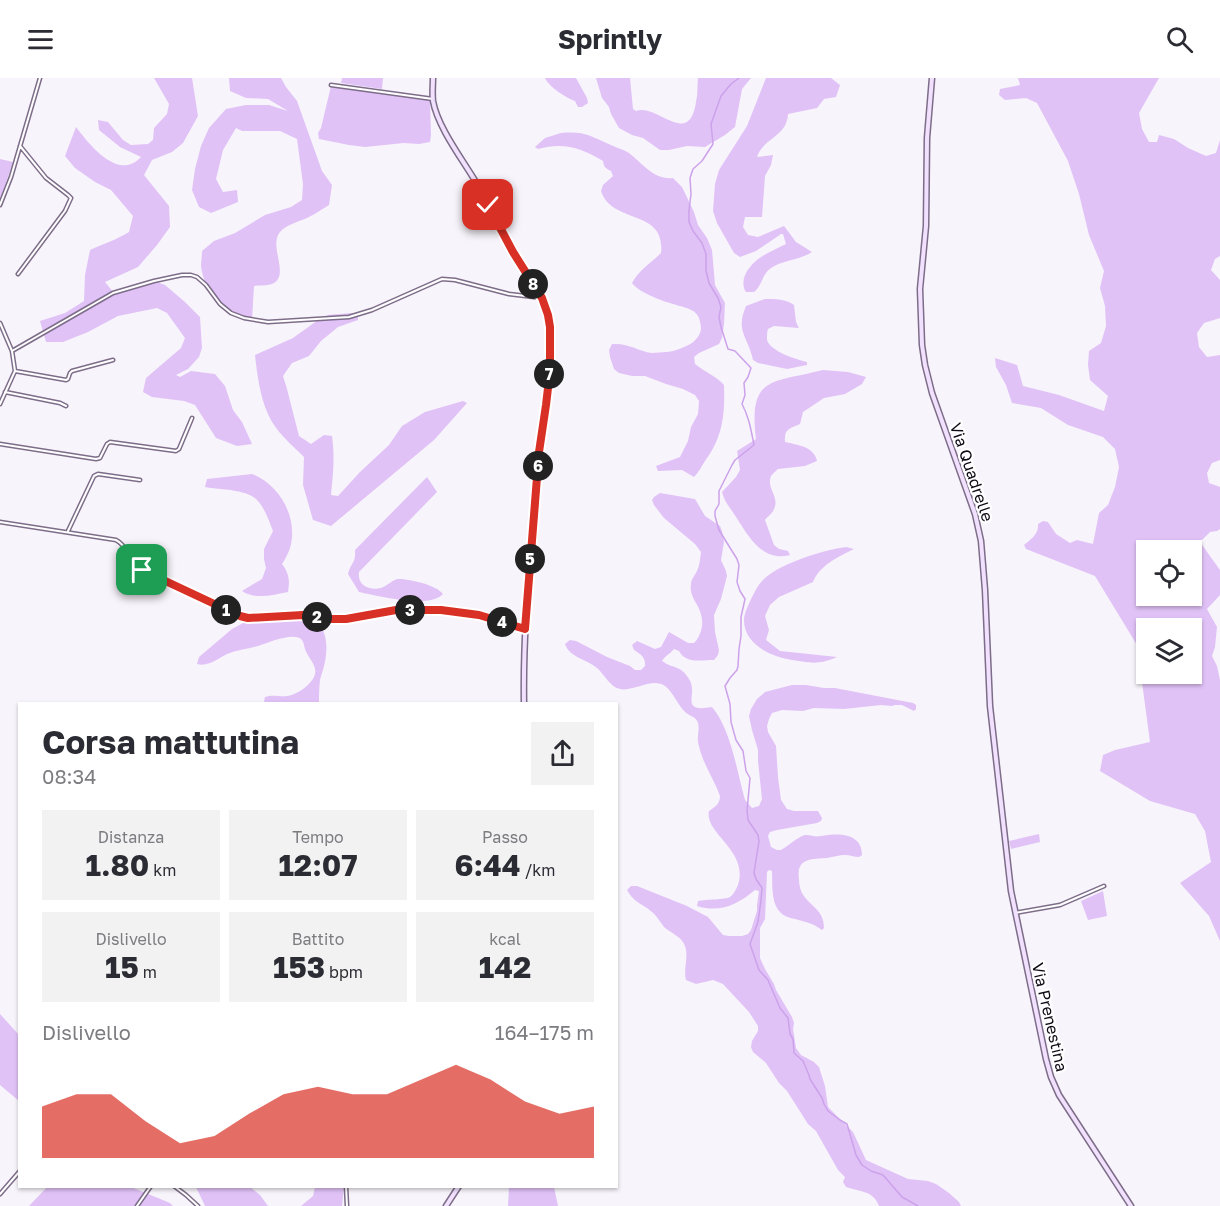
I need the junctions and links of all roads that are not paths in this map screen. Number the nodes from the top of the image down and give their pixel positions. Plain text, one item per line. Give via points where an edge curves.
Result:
1 (40, 78) edge
2 (433, 78) edge
3 (932, 78) edge
4 (331, 85) dead end
5 (433, 99) junction
6 (20, 146) junction
7 (0, 205) edge
8 (18, 274) dead end
9 (542, 298) junction
10 (0, 323) edge
11 (12, 351) junction
12 (112, 360) dead end
13 (15, 371) junction
14 (5, 392) junction
15 (0, 404) edge
16 (66, 406) dead end
17 (192, 418) dead end
18 (0, 444) edge
19 (140, 480) dead end
20 (0, 522) edge
21 (68, 532) junction
22 (525, 629) junction
23 (524, 702) edge
24 (1010, 884) joint
25 (1104, 886) dead end
26 (1015, 913) junction
27 (18, 1173) edge
28 (150, 1188) edge
29 (177, 1188) edge
30 (346, 1188) edge
31 (458, 1188) edge
32 (0, 1194) edge
33 (137, 1206) edge
34 (198, 1206) edge
35 (347, 1206) edge
36 (446, 1206) edge
37 (1131, 1206) edge

1 - 6 street
2 - 5 street
3 - 24 street, Via Quadrelle via 920,289 922,345 932,390 981,541 990,700
4 - 5 street
5 - 9 street via 456,151
6 - 7 street
6 - 8 street via 70,200
9 - 11 street via 442,279 349,317 264,322 231,313 202,281 184,274 113,293
9 - 22 street via 550,327 550,371 539,452
10 - 11 street
11 - 13 street
12 - 13 street via 72,371 66,380
13 - 14 street
14 - 15 street
14 - 16 street
17 - 18 street via 176,451 110,442 96,459
19 - 21 street via 94,476
20 - 21 street
21 - 22 street via 116,540 146,572 247,618 303,615 346,619 396,610 441,610 479,615
22 - 23 street
24 - 26 street, Via Prenestina
25 - 26 street via 1060,905
26 - 37 street, Via Prenestina via 1051,1077
27 - 32 street
28 - 33 street
29 - 34 street
30 - 35 street
31 - 36 street

